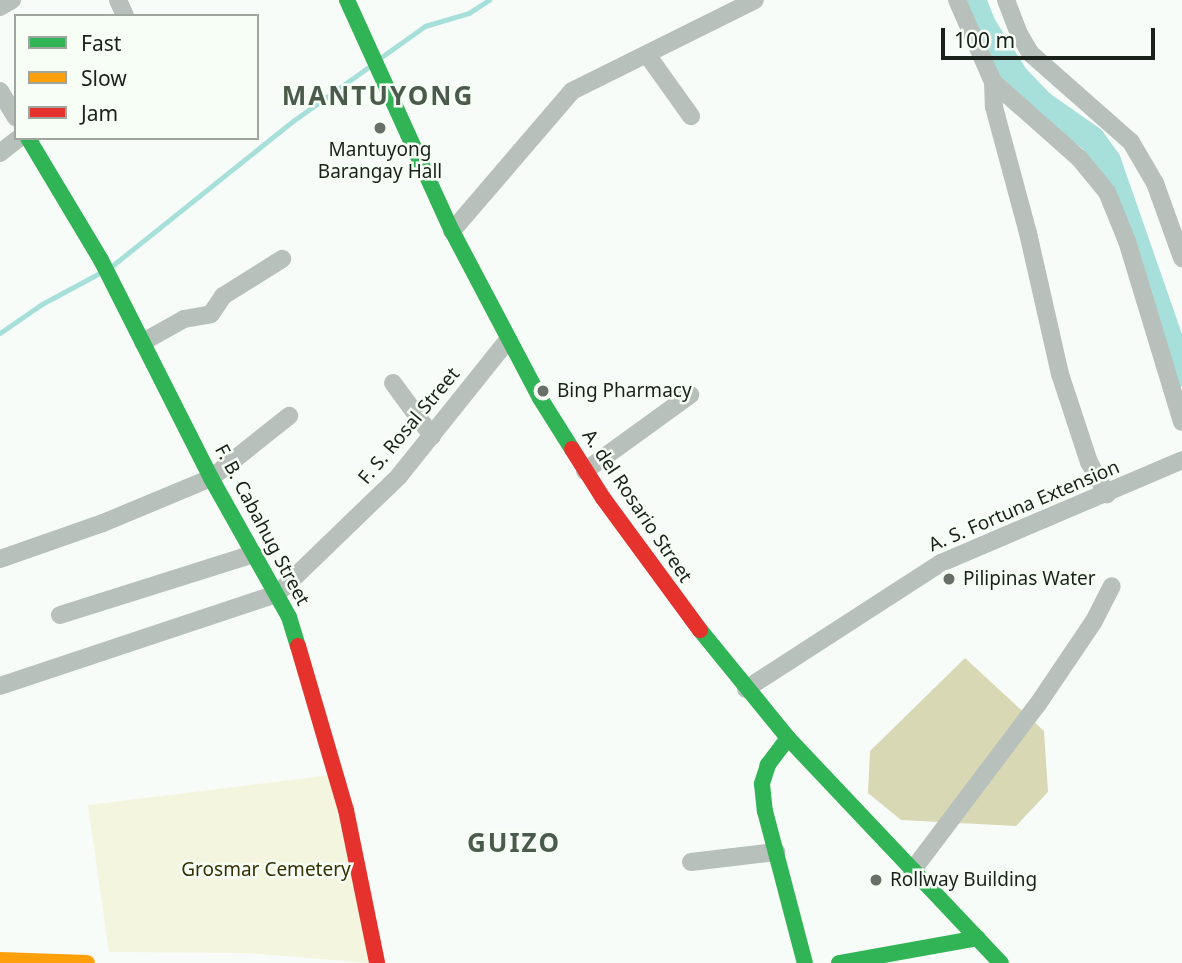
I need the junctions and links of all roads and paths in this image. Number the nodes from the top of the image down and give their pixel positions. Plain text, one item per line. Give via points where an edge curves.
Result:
1 (12, 0) edge
2 (347, 0) edge
3 (755, 0) edge
4 (957, 0) edge
5 (1006, 0) edge
6 (0, 8) edge
7 (648, 56) junction
8 (993, 82) junction
9 (0, 91) edge
10 (14, 115) edge
11 (691, 116) dead end
12 (16, 140) edge
13 (29, 140) edge
14 (0, 153) edge
15 (452, 231) junction
16 (1182, 258) edge
17 (282, 259) dead end
18 (508, 340) junction
19 (143, 342) junction
20 (393, 383) dead end
21 (690, 395) dead end
22 (289, 416) dead end
23 (1182, 422) edge
24 (432, 436) junction
25 (1182, 460) edge
26 (586, 471) junction
27 (211, 478) junction
28 (1107, 494) junction
29 (254, 554) junction
30 (0, 559) edge
31 (1112, 586) dead end
32 (277, 594) junction
33 (60, 615) dead end
34 (0, 686) edge
35 (746, 689) junction
36 (788, 738) junction
37 (776, 852) junction
38 (691, 862) dead end
39 (912, 871) junction
40 (978, 938) junction
41 (0, 960) edge
42 (80, 963) edge
43 (87, 963) edge
44 (377, 963) edge
45 (805, 963) edge
46 (839, 963) edge
47 (1001, 963) edge

1 - 6 street
2 - 15 street, A. del Rosario Street
3 - 7 street
4 - 8 street
5 - 16 street via 1030,53 1131,142 1155,183
7 - 11 street
7 - 15 street via 572,91
8 - 23 street via 1079,158 1107,192
8 - 28 street via 994,107 1060,374 1089,462
9 - 10 street
12 - 14 street
13 - 19 street, F. B. Cabahug Street
15 - 18 street, A. del Rosario Street
17 - 19 street via 223,296 211,314 184,319
18 - 24 street, F. S. Rosal Street
18 - 26 street, A. del Rosario Street
19 - 27 street, F. B. Cabahug Street
20 - 24 street
21 - 26 street
22 - 27 street
24 - 32 street, F. S. Rosal Street via 399,477
25 - 28 street, A. S. Fortuna Extension
26 - 35 street, A. del Rosario Street
27 - 29 street, F. B. Cabahug Street
27 - 30 street
28 - 35 street, A. S. Fortuna Extension via 941,563
29 - 32 street, F. B. Cabahug Street
29 - 33 street
31 - 39 street via 1038,704
32 - 34 street
32 - 44 street, F. B. Cabahug Street via 289,617 343,797
35 - 36 street, A. del Rosario Street
36 - 37 street via 768,765 762,784
36 - 39 street, A. del Rosario Street
37 - 38 street
37 - 45 street
39 - 40 street, A. del Rosario Street
40 - 46 street
40 - 47 street, A. del Rosario Street
41 - 42 street
42 - 43 street

